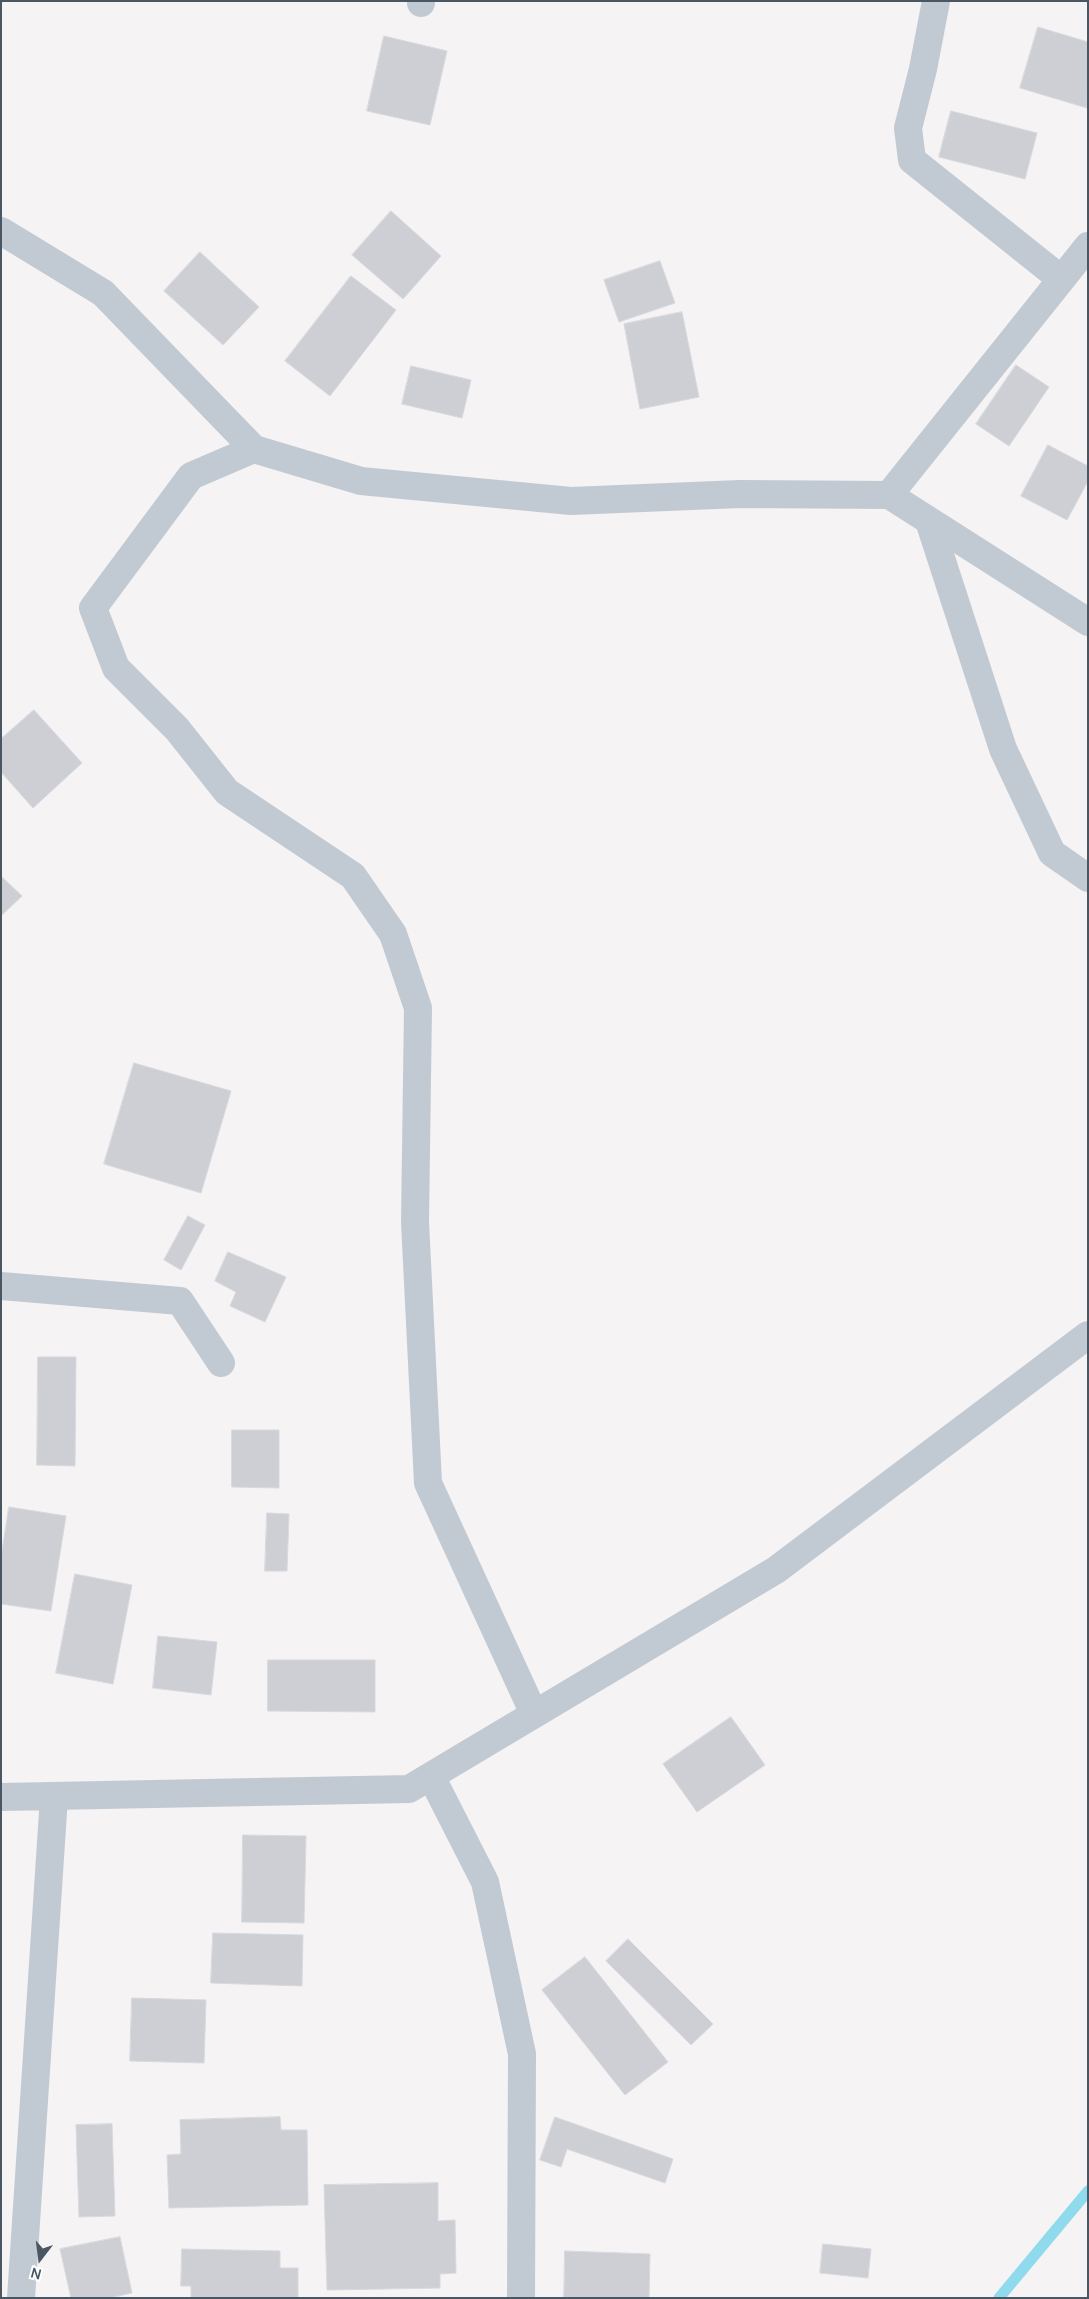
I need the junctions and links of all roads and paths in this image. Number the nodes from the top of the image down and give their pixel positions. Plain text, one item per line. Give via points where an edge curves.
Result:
1 (936, 1) edge
2 (1, 231) edge
3 (1088, 246) edge
4 (1061, 279) junction
5 (254, 449) junction
6 (889, 495) junction
7 (929, 521) junction
8 (1088, 622) edge
9 (1088, 878) edge
10 (1, 1286) edge
11 (1088, 1335) edge
12 (221, 1363) dead end
13 (534, 1714) junction
14 (431, 1776) junction
15 (54, 1797) junction
16 (1, 1798) edge
17 (21, 2298) edge
18 (521, 2298) edge

1 - 4 street via 908,128 912,160
2 - 5 street via 103,293
3 - 4 street
4 - 6 street
5 - 6 street via 361,481 571,501 740,494
5 - 13 street via 191,476 93,608 116,668 176,729 227,792 353,876 393,934 418,1008 415,1222 428,1483
6 - 7 street
7 - 8 street
7 - 9 street via 1003,749 1052,852
10 - 12 street via 180,1301
11 - 13 street via 776,1570
13 - 14 street
14 - 15 street via 409,1789
14 - 18 street via 485,1882 522,2054
15 - 16 street
15 - 17 street

